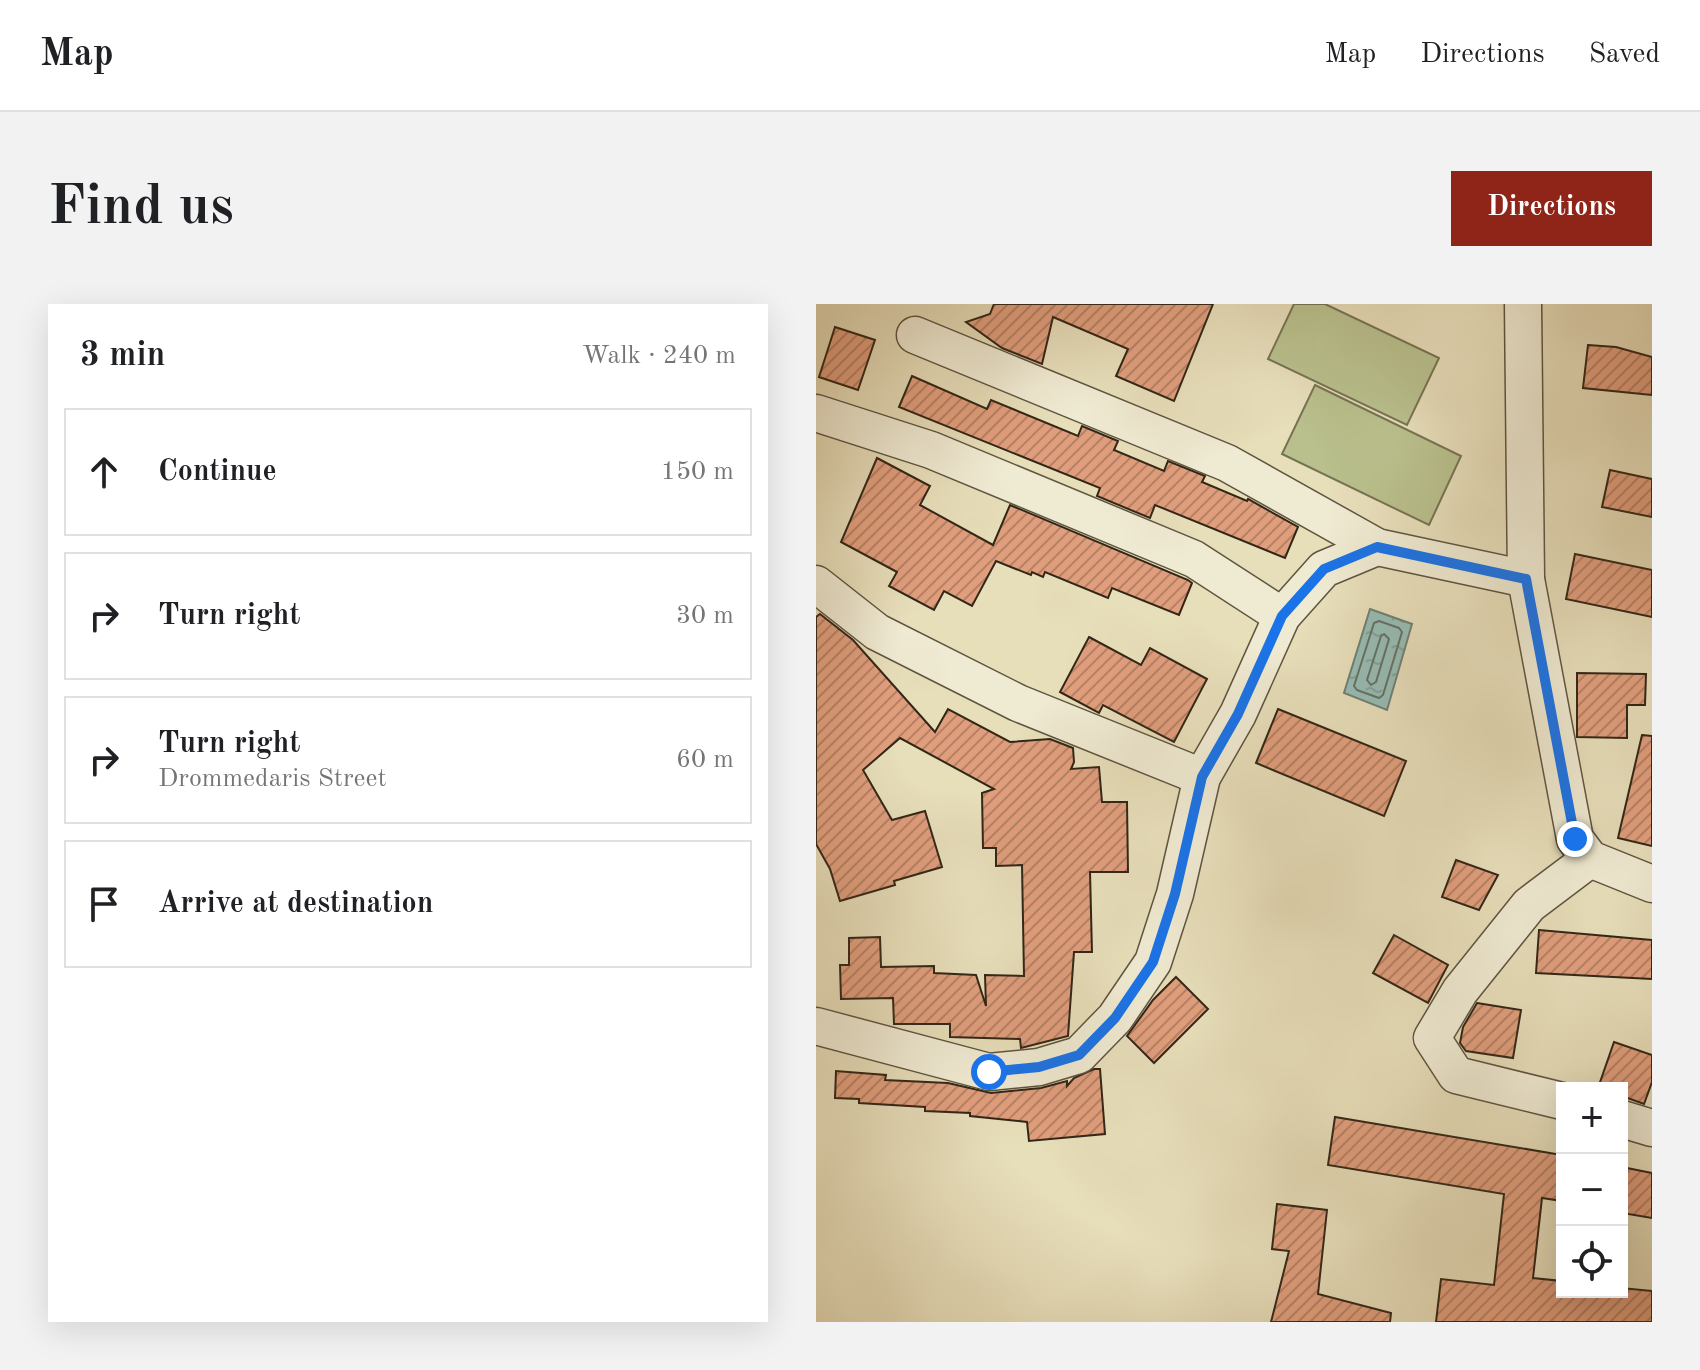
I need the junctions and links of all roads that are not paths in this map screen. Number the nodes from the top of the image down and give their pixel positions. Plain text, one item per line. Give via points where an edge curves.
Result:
1 (1523, 304) edge
2 (915, 335) dead end
3 (816, 413) edge
4 (1377, 547) junction
5 (1526, 579) junction
6 (816, 584) edge
7 (1282, 616) junction
8 (1202, 777) junction
9 (1590, 859) junction
10 (1652, 884) edge
11 (817, 1021) edge
12 (1556, 1100) edge
13 (1628, 1121) edge
14 (1652, 1128) edge

1 - 5 street
2 - 4 street via 1227,463
3 - 7 street via 931,450 1194,559
4 - 5 street
4 - 7 street via 1324,569
5 - 9 street via 1575,839
6 - 8 street via 877,632 1018,703
7 - 8 street via 1238,714
8 - 11 street via 1153,962 1115,1018 1079,1055 1039,1067 989,1072
9 - 10 street
9 - 12 street via 1529,905 1460,991 1432,1038 1456,1075
13 - 14 street

